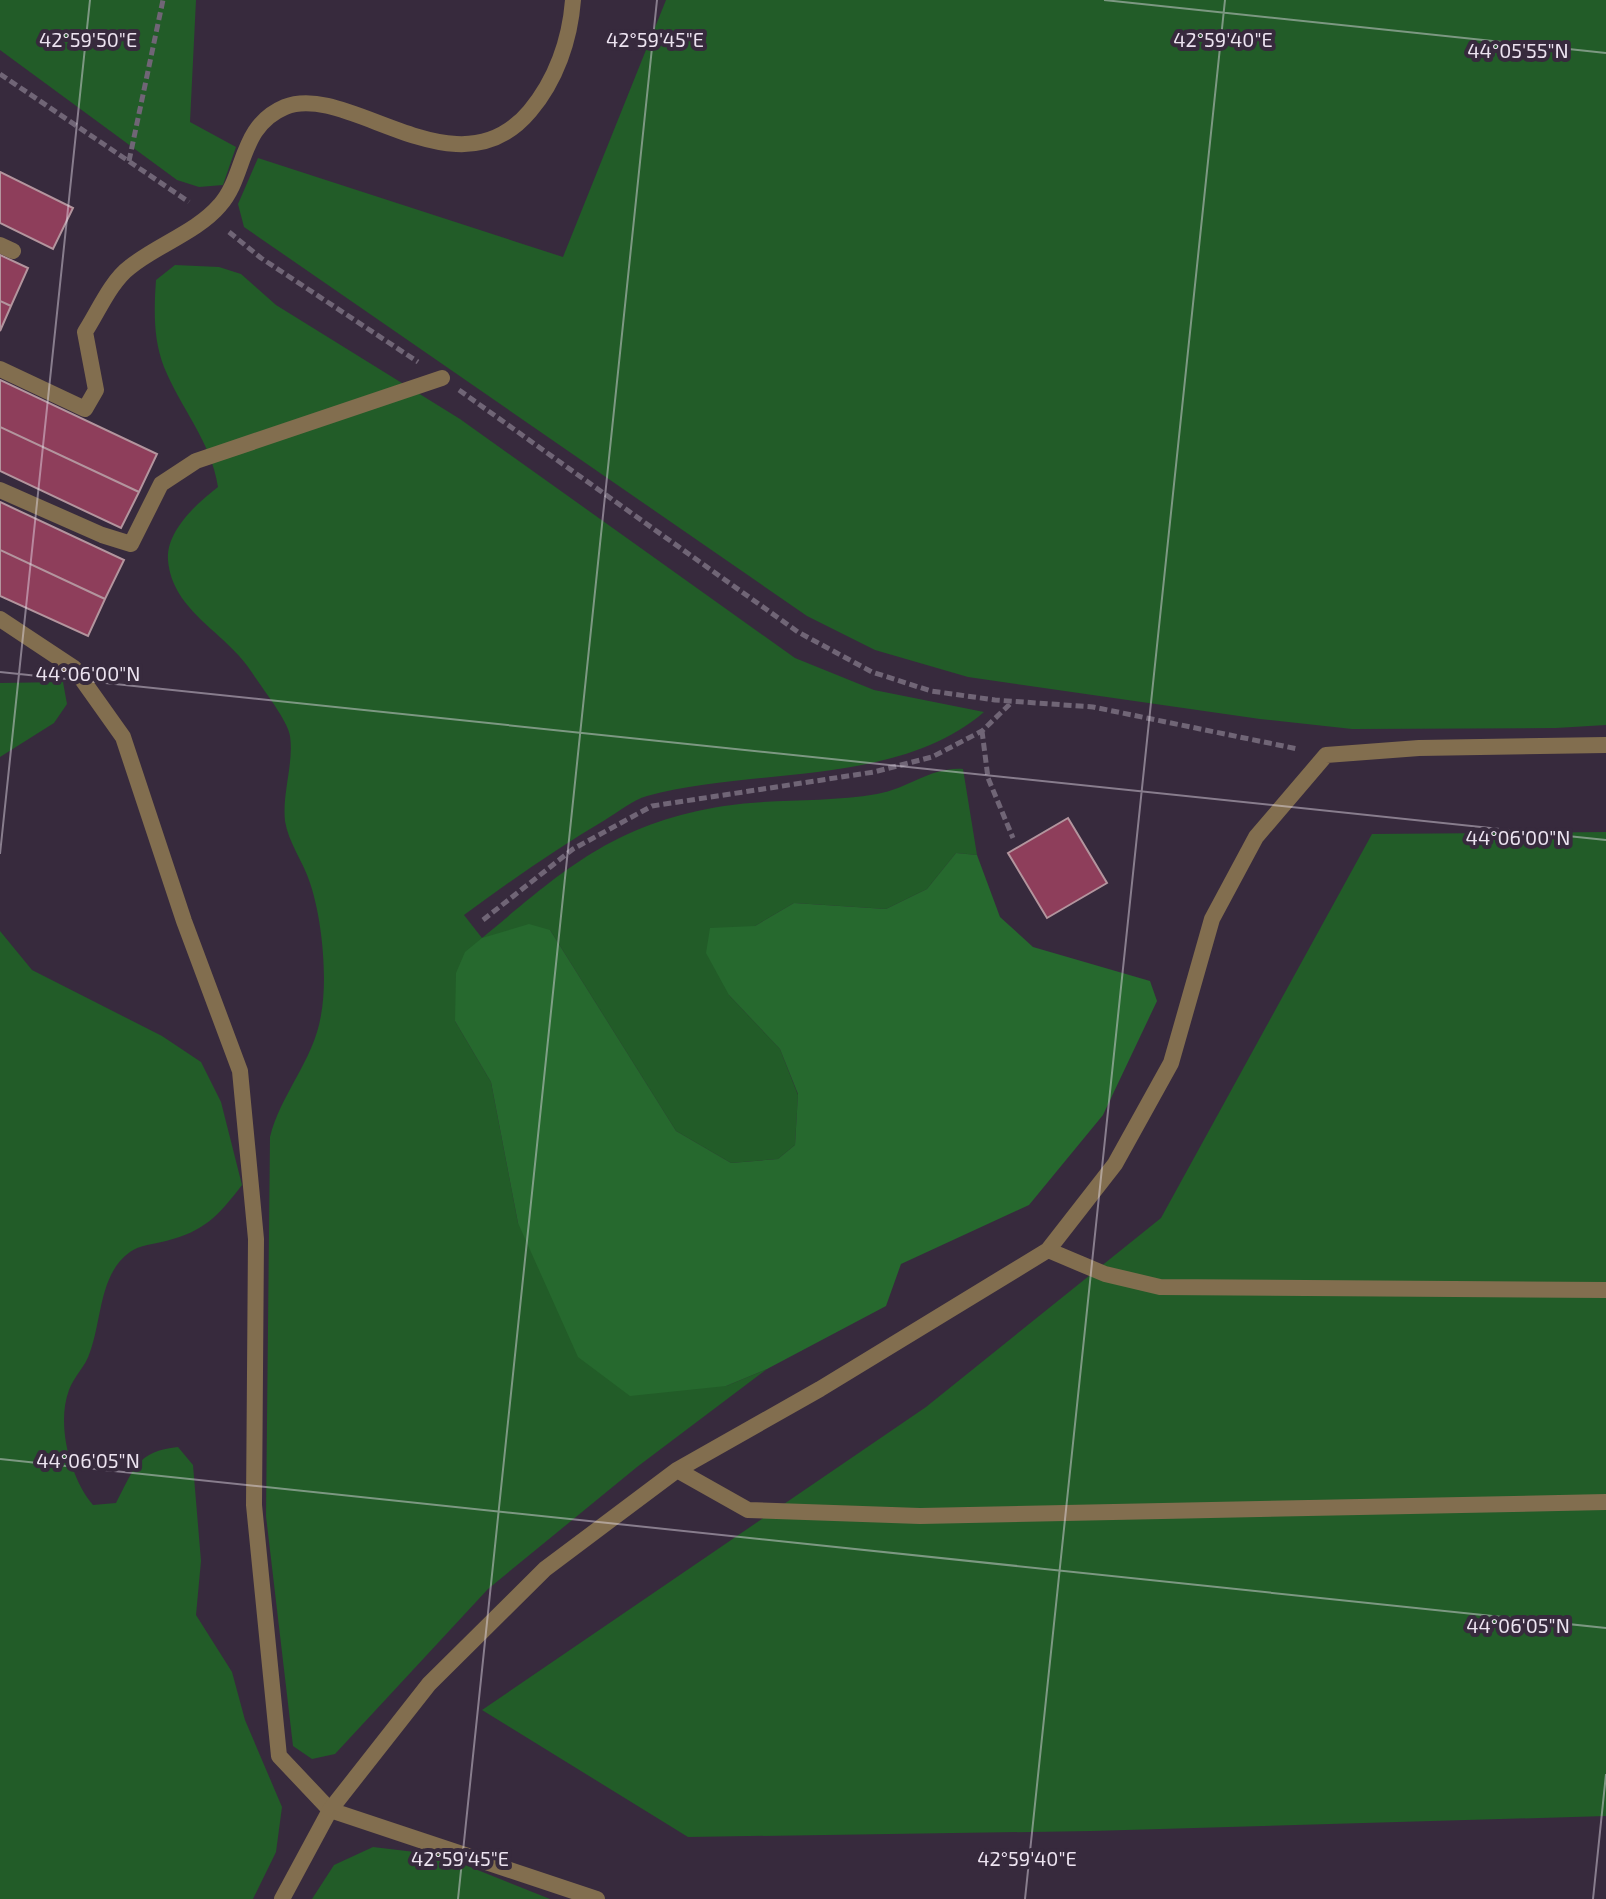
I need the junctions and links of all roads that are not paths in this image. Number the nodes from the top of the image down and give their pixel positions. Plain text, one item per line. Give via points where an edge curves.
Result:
1 (573, 0) edge
2 (0, 369) edge
3 (442, 378) road end
4 (0, 490) edge
5 (0, 619) edge
6 (1606, 745) edge
7 (1048, 1250) junction
8 (1606, 1290) edge
9 (677, 1470) junction
10 (1606, 1502) edge
11 (330, 1810) junction
12 (282, 1899) edge
13 (597, 1899) edge

1 - 2 street via 560,62 540,99 516,128 485,141 406,135 311,104 286,106 267,119 243,150 220,205 127,269 85,332 96,390 85,409
3 - 4 street via 196,461 161,484 131,544
5 - 11 street via 74,668 123,737 240,1071 256,1239 254,1505 279,1756
6 - 7 street via 1326,755 1256,837 1212,919 1171,1063 1115,1164
7 - 8 street via 1105,1274 1160,1287
7 - 9 street
9 - 10 street via 748,1510 764,1511 920,1516
9 - 11 street via 545,1569 429,1684
11 - 12 street
11 - 13 street

